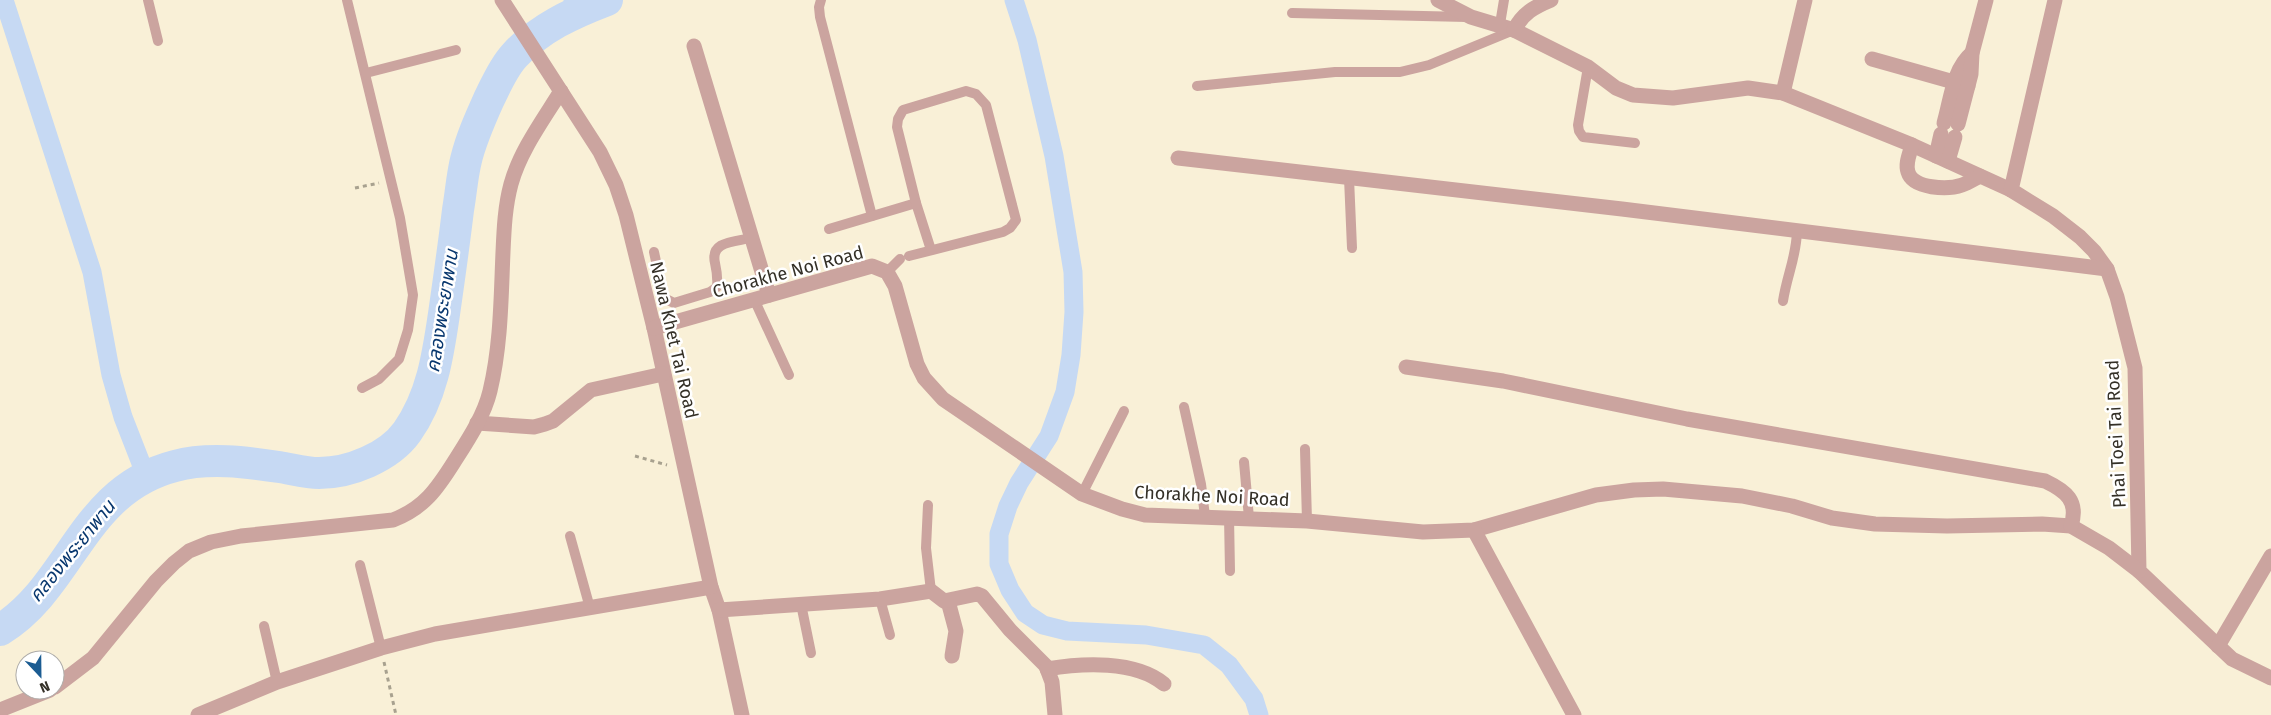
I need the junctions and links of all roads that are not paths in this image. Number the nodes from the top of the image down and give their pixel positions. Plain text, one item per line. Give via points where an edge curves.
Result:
1 (148, 0) edge
2 (346, 0) edge
3 (502, 0) edge
4 (821, 0) edge
5 (1438, 0) edge
6 (1504, 0) edge
7 (1551, 0) edge
8 (1805, 0) edge
9 (1986, 0) edge
10 (2055, 0) edge
11 (1292, 13) dead end
12 (1471, 16) junction
13 (1507, 27) junction
14 (158, 41) dead end
15 (694, 46) dead end
16 (456, 50) dead end
17 (1872, 60) dead end
18 (1588, 67) junction
19 (366, 73) junction
20 (1961, 83) junction
21 (557, 85) junction
22 (1197, 86) dead end
23 (1783, 93) junction
24 (1635, 143) dead end
25 (1912, 145) junction
26 (1178, 158) dead end
27 (1942, 159) junction
28 (1980, 176) junction
29 (1349, 178) junction
30 (2010, 190) junction
31 (916, 203) junction
32 (872, 216) junction
33 (829, 229) dead end
34 (1797, 232) junction
35 (751, 238) junction
36 (1352, 248) dead end
37 (931, 250) junction
38 (654, 252) dead end
39 (2106, 269) junction
40 (887, 272) junction
41 (761, 297) junction
42 (1783, 301) dead end
43 (654, 328) junction
44 (1406, 366) dead end
45 (663, 374) junction
46 (789, 375) dead end
47 (362, 388) dead end
48 (1184, 407) dead end
49 (1124, 411) dead end
50 (477, 423) junction
51 (1305, 448) dead end
52 (1244, 462) dead end
53 (1082, 494) junction
54 (928, 505) dead end
55 (1205, 516) junction
56 (1229, 517) junction
57 (1248, 518) junction
58 (1307, 521) junction
59 (2071, 526) junction
60 (1474, 530) junction
61 (570, 536) dead end
62 (2271, 556) edge
63 (360, 565) dead end
64 (1230, 571) dead end
65 (2139, 571) junction
66 (711, 587) junction
67 (931, 591) junction
68 (880, 599) junction
69 (948, 601) junction
70 (801, 604) junction
71 (590, 608) junction
72 (719, 610) junction
73 (264, 626) dead end
74 (890, 636) dead end
75 (2218, 646) junction
76 (381, 648) junction
77 (811, 653) dead end
78 (952, 656) dead end
79 (1047, 669) junction
80 (2271, 678) edge
81 (65, 679) edge
82 (276, 682) junction
83 (1164, 684) dead end
84 (35, 700) edge
85 (21, 709) edge
86 (0, 710) edge
87 (198, 715) edge
88 (742, 715) edge
89 (1055, 715) edge
90 (1574, 715) edge

1 - 14 lane
2 - 19 lane
3 - 21 street, Nawa Khet Tai Road
4 - 32 lane via 820,17
5 - 12 street, Phai Toei Tai Road
6 - 13 lane
7 - 13 street via 1533,8
8 - 23 street
9 - 20 street via 1972,52 1962,61
10 - 30 street
11 - 12 lane
12 - 13 street, Phai Toei Tai Road
13 - 18 street, Phai Toei Tai Road
13 - 22 lane via 1429,65 1400,72 1335,72
15 - 35 street
16 - 19 lane
17 - 20 street
18 - 23 street, Phai Toei Tai Road via 1616,88 1633,95 1673,98 1748,88
18 - 24 lane via 1579,131 1584,137
19 - 47 lane via 406,245 412,295 408,330 399,359 379,379
20 - 27 street
21 - 43 street, Nawa Khet Tai Road via 600,152 616,185
21 - 50 street via 511,183 505,222 498,350 490,393
23 - 25 street, Phai Toei Tai Road
25 - 27 street, Phai Toei Tai Road
25 - 28 street via 1908,172 1928,187 1961,185
26 - 29 street
27 - 28 street, Phai Toei Tai Road
28 - 30 street, Phai Toei Tai Road
29 - 34 street
29 - 36 lane
30 - 39 street, Phai Toei Tai Road via 2080,237
31 - 32 lane
31 - 37 lane
31 - 37 lane via 897,127 898,119 903,110 943,96 966,91 976,94 986,105 1016,220 1003,232
32 - 33 lane
34 - 39 street
34 - 42 lane via 1794,261 1786,280
35 - 38 lane via 716,249 713,255 717,287 674,303 663,294
35 - 41 street
37 - 40 lane via 904,257
39 - 65 street, Phai Toei Tai Road via 2117,296 2135,368
40 - 41 street, Chorakhe Noi Road via 872,266
40 - 53 street, Chorakhe Noi Road via 895,286 924,378 943,399
41 - 43 street, Chorakhe Noi Road
41 - 46 lane
43 - 45 street, Nawa Khet Tai Road
44 - 59 street via 1503,380 1687,419 2045,481 2062,489 2072,502 2075,514
45 - 50 street via 591,390 553,420 534,427
45 - 66 street, Nawa Khet Tai Road
48 - 55 lane
49 - 53 lane
50 - 81 street via 446,474 423,503 410,513 393,520 241,536 211,542 190,551 156,581 93,658
51 - 58 lane
52 - 57 lane
53 - 55 street, Chorakhe Noi Road via 1122,510 1145,515
54 - 67 lane via 926,548
55 - 56 street, Chorakhe Noi Road
56 - 57 street, Chorakhe Noi Road
56 - 64 lane
57 - 58 street, Chorakhe Noi Road
58 - 60 street, Chorakhe Noi Road via 1423,532
59 - 60 street, Chorakhe Noi Road via 1875,524 1832,518 1742,496 1663,489 1596,495
59 - 65 street via 2109,548
60 - 90 street
61 - 71 lane
62 - 75 street
63 - 76 lane
65 - 75 street
66 - 71 street
66 - 72 street, Nawa Khet Tai Road
67 - 68 street
67 - 69 street
68 - 70 street
68 - 74 lane
69 - 78 street via 956,631
69 - 79 street via 977,594 982,596
70 - 72 street
70 - 77 lane
71 - 76 street via 483,624
72 - 88 street, Nawa Khet Tai Road
73 - 82 lane
75 - 80 street via 2232,658
76 - 82 street
79 - 83 street via 1078,664 1134,669 1151,673
79 - 89 street via 1052,682
82 - 87 street
84 - 85 street
85 - 86 street

